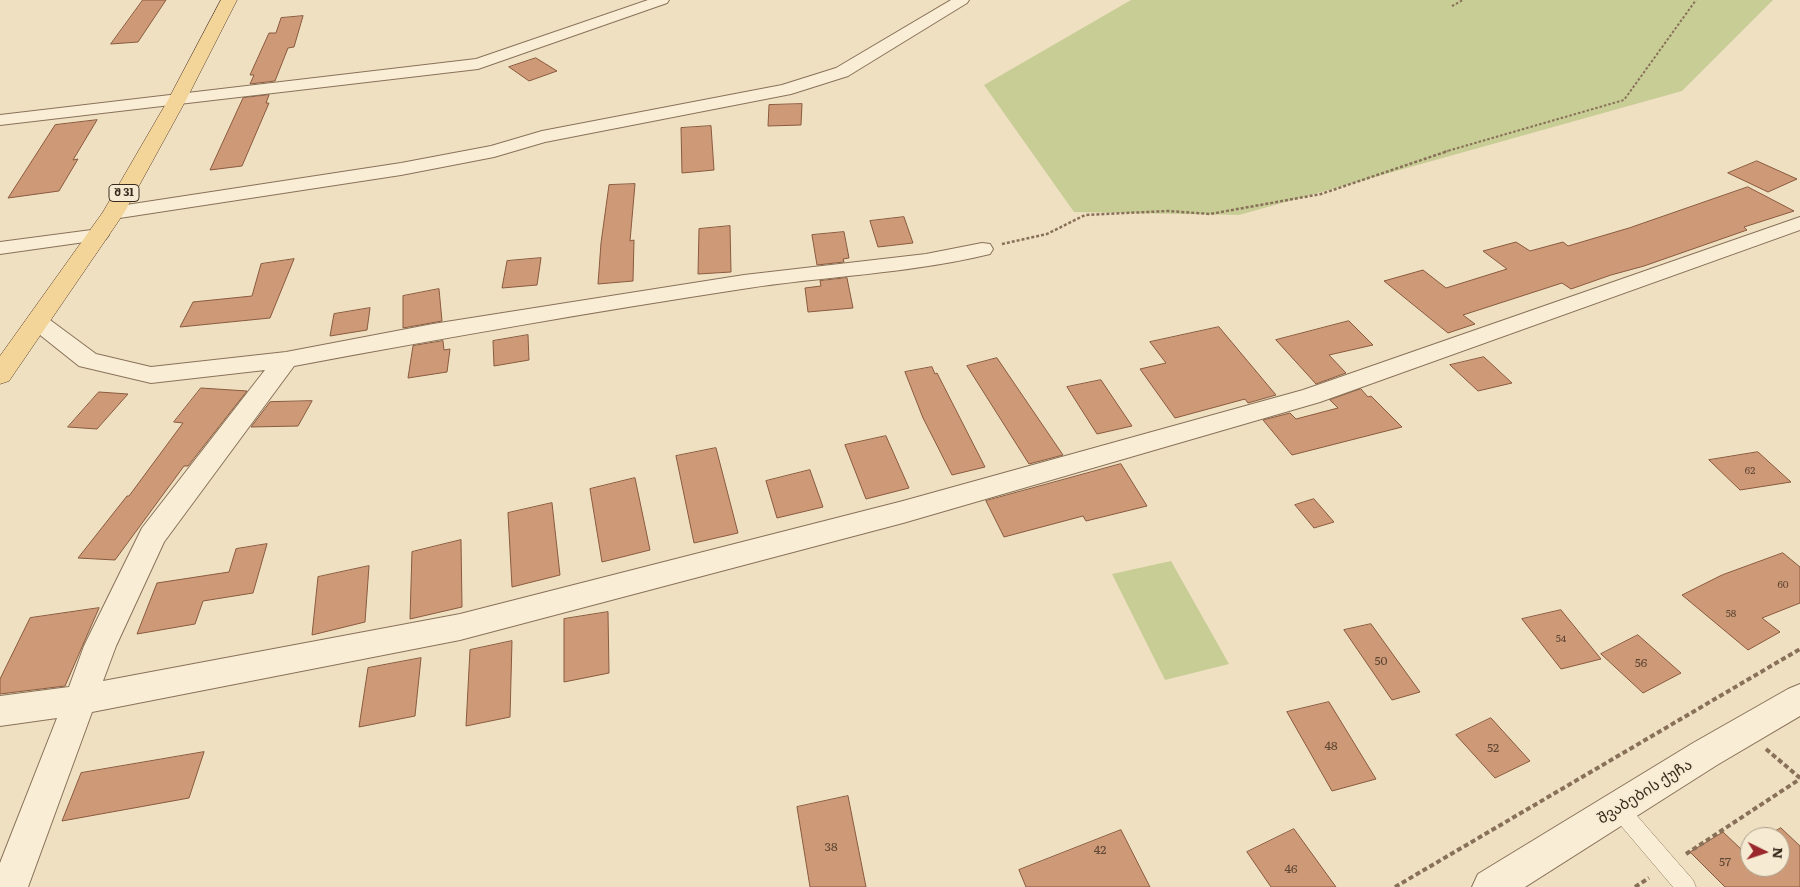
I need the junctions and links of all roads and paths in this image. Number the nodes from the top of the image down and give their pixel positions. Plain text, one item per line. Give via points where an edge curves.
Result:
1 (229, 0) edge
2 (662, 0) edge
3 (962, 0) edge
4 (1463, 0) edge
5 (1696, 0) edge
6 (1452, 6) dead end
7 (178, 100) junction
8 (0, 120) edge
9 (113, 213) junction
10 (1800, 223) edge
11 (99, 235) junction
12 (0, 248) edge
13 (982, 249) joint
14 (38, 322) junction
15 (286, 360) junction
16 (0, 375) edge
17 (1800, 649) edge
18 (1800, 699) edge
19 (79, 700) junction
20 (0, 711) edge
21 (1745, 731) junction
22 (1800, 778) edge
23 (1618, 808) junction
24 (1668, 866) junction
25 (9, 887) edge
26 (1395, 887) edge
27 (1491, 887) edge
28 (1635, 887) edge
29 (1686, 887) edge

1 - 7 main road, შ 31
2 - 7 street via 478,64
3 - 9 street via 842,72 785,90 542,137 401,169
4 - 6 path
5 - 13 path via 1624,100 1457,148 1321,194 1210,214 1168,211 1085,215 1047,234
7 - 8 street
7 - 9 main road, შ 31
9 - 11 main road, შ 31
10 - 19 street via 1311,396 903,512 460,627
11 - 12 street
11 - 14 main road, შ 31
13 - 15 street via 926,260 744,282 433,332
14 - 15 street via 88,360 151,375
14 - 16 main road, შ 31
15 - 19 street via 152,536 100,646
17 - 26 path
18 - 21 street, შვაბების ქუჩა
19 - 20 street
19 - 25 street
21 - 22 path
21 - 23 street, შვაბების ქუჩა
22 - 24 path
23 - 24 lane
23 - 27 street, შვაბების ქუჩა
24 - 28 path
24 - 29 lane

